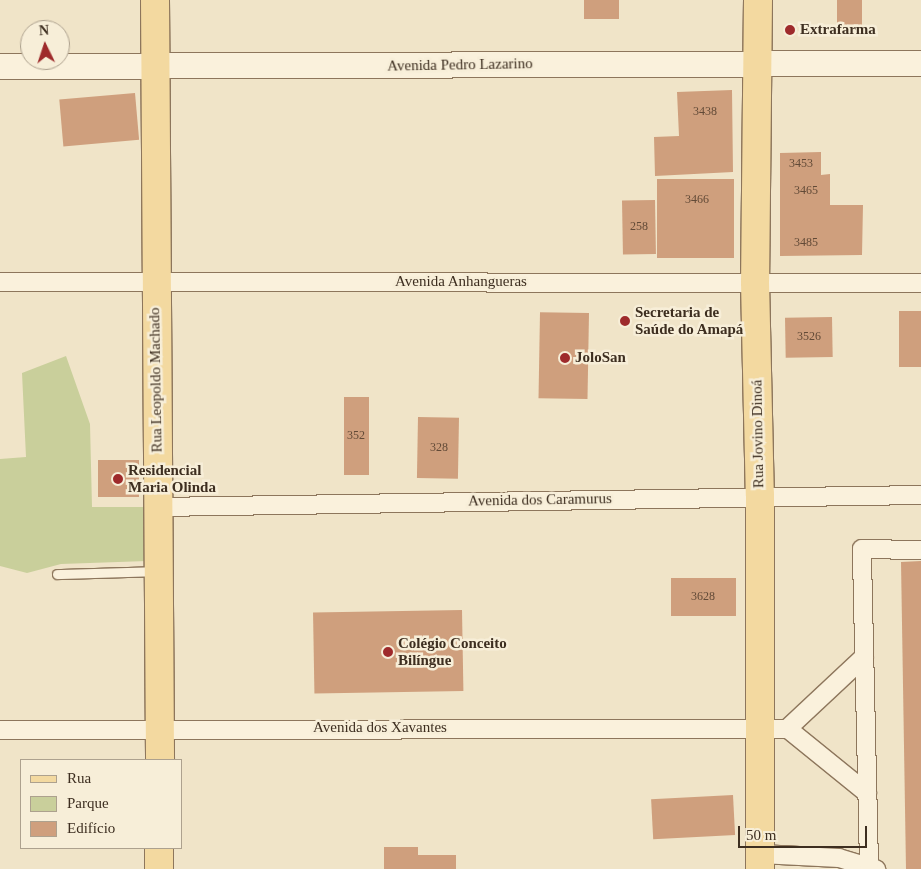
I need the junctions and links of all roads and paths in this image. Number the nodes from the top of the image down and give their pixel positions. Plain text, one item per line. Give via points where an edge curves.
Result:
1 (155, 0) edge
2 (758, 0) edge
3 (758, 62) junction
4 (921, 63) edge
5 (0, 66) edge
6 (156, 67) junction
7 (155, 281) junction
8 (0, 282) edge
9 (755, 282) junction
10 (921, 283) edge
11 (921, 495) edge
12 (760, 496) junction
13 (158, 507) junction
14 (921, 550) edge
15 (159, 570) junction
16 (57, 574) dead end
17 (864, 657) junction
18 (160, 728) junction
19 (760, 728) junction
20 (787, 729) junction
21 (0, 730) edge
22 (160, 759) edge
23 (866, 793) junction
24 (159, 849) edge
25 (760, 862) edge
26 (872, 867) edge
27 (159, 869) edge

1 - 6 main road, Rua Leopoldo Machado
2 - 3 main road, Rua Jovino Dinoá
3 - 4 main road, Avenida Pedro Lazarino
3 - 6 main road, Avenida Pedro Lazarino
3 - 9 main road, Rua Jovino Dinoá
5 - 6 main road, Avenida Pedro Lazarino
6 - 7 main road, Rua Leopoldo Machado
7 - 8 street, Avenida Anhangueras
7 - 9 street, Avenida Anhangueras
7 - 13 main road, Rua Leopoldo Machado
9 - 10 street, Avenida Anhangueras
9 - 12 main road, Rua Jovino Dinoá
11 - 12 street, Avenida dos Caramurus
12 - 13 street, Avenida dos Caramurus
12 - 19 main road, Rua Jovino Dinoá
13 - 15 main road, Rua Leopoldo Machado
14 - 17 street via 862,549
15 - 16 lane
15 - 18 main road, Rua Leopoldo Machado
17 - 20 street
17 - 23 street
18 - 19 street, Avenida dos Xavantes
18 - 21 street, Avenida dos Xavantes
18 - 22 main road, Rua Leopoldo Machado
19 - 20 street, Avenida dos Xavantes
19 - 25 main road, Rua Jovino Dinoá
20 - 23 street
23 - 26 street
24 - 27 main road
25 - 26 street via 839,858

